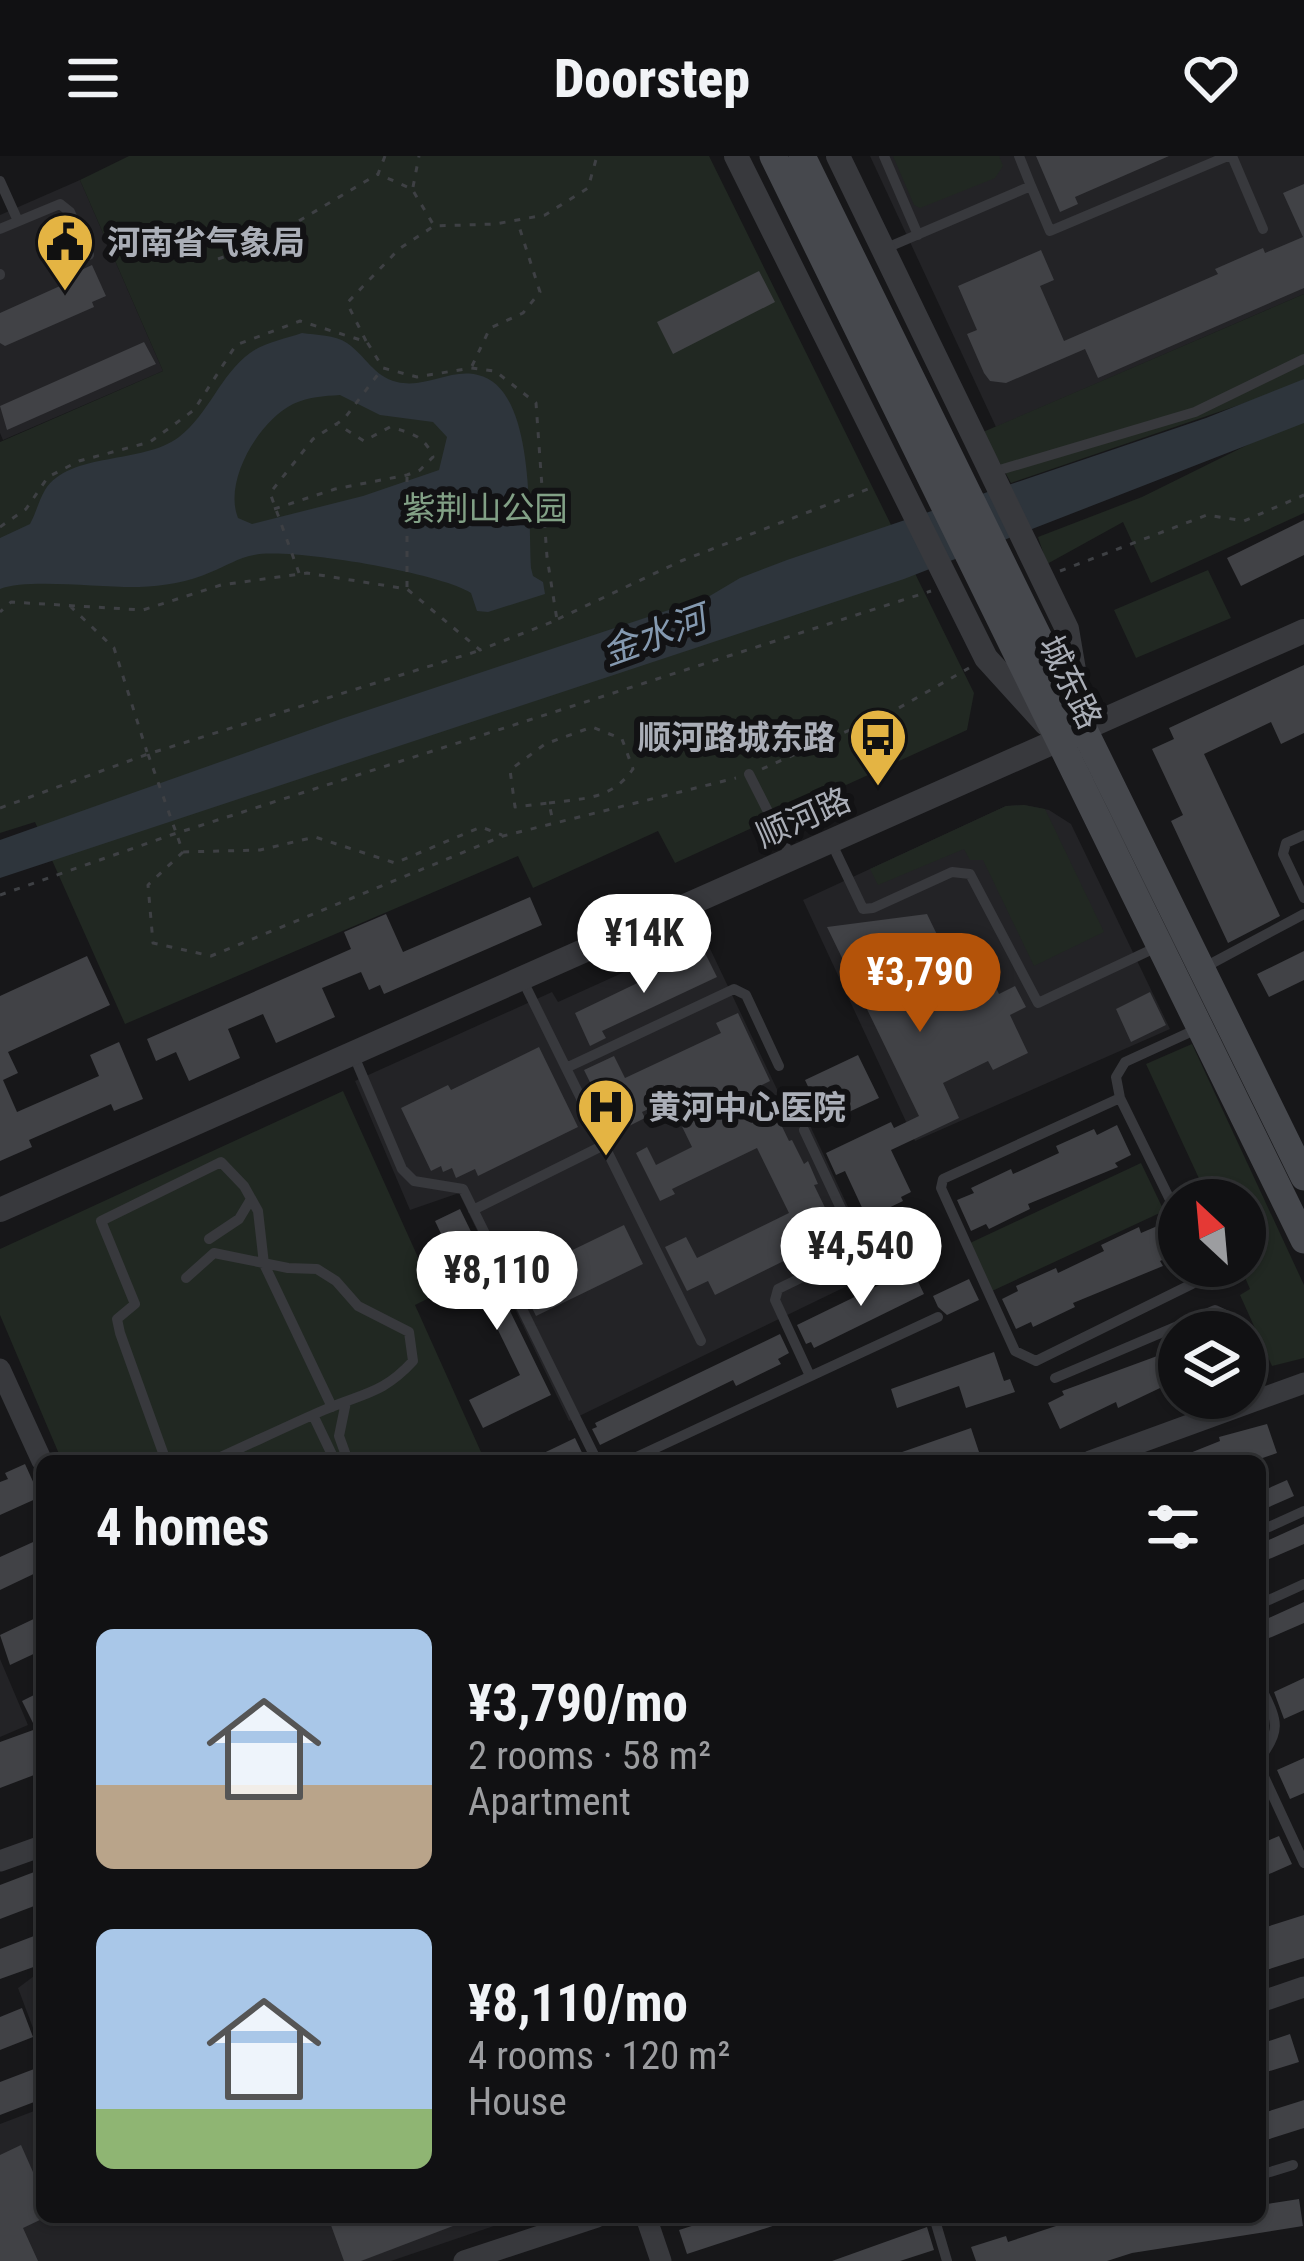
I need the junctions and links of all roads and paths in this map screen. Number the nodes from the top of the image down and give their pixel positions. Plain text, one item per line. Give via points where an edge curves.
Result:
1 (385, 156) edge
2 (418, 156) edge
3 (597, 156) edge
4 (736, 156) edge
5 (772, 156) edge
6 (802, 156) edge
7 (838, 156) edge
8 (884, 156) edge
9 (1019, 156) edge
10 (1230, 156) edge
11 (378, 174) junction
12 (0, 181) edge
13 (1031, 186) junction
14 (412, 189) junction
15 (517, 220) junction
16 (18, 221) junction
17 (434, 226) junction
18 (0, 229) edge
19 (1263, 229) dead end
20 (918, 235) junction
21 (881, 250) junction
22 (89, 255) dead end
23 (218, 259) dead end
24 (367, 343) junction
25 (1304, 359) edge
26 (383, 368) junction
27 (471, 368) junction
28 (337, 424) junction
29 (407, 475) junction
30 (897, 478) junction
31 (964, 484) junction
32 (1304, 496) edge
33 (275, 510) junction
34 (0, 527) edge
35 (1004, 563) junction
36 (300, 574) junction
37 (1042, 578) junction
38 (950, 585) junction
39 (407, 590) junction
40 (68, 605) junction
41 (0, 612) edge
42 (557, 620) junction
43 (1304, 631) edge
44 (480, 650) junction
45 (1076, 731) junction
46 (148, 754) junction
47 (749, 775) dead end
48 (549, 803) junction
49 (0, 808) edge
50 (554, 824) dead end
51 (1304, 835) edge
52 (831, 841) junction
53 (183, 852) junction
54 (792, 858) junction
55 (0, 895) edge
56 (1304, 898) edge
57 (1304, 914) edge
58 (1160, 946) junction
59 (1202, 968) junction
60 (521, 979) junction
61 (1200, 1028) junction
62 (353, 1053) junction
63 (779, 1066) dead end
64 (566, 1068) junction
65 (1120, 1098) junction
66 (804, 1130) dead end
67 (604, 1145) junction
68 (1304, 1177) edge
69 (1160, 1179) edge
70 (251, 1199) junction
71 (0, 1210) edge
72 (473, 1210) junction
73 (1304, 1240) edge
74 (214, 1253) junction
75 (264, 1264) junction
76 (185, 1279) dead end
77 (1186, 1287) edge
78 (938, 1318) dead end
79 (1158, 1333) edge
80 (700, 1341) dead end
81 (0, 1369) edge
82 (810, 1376) junction
83 (1055, 1378) dead end
84 (1304, 1383) edge
85 (1266, 1396) edge
86 (346, 1402) junction
87 (332, 1406) junction
88 (313, 1415) junction
89 (1204, 1419) edge
90 (39, 1455) edge
91 (164, 1455) edge
92 (225, 1455) edge
93 (332, 1455) edge
94 (346, 1455) edge
95 (594, 1455) edge
96 (641, 1455) edge
97 (1106, 1455) edge
98 (1304, 1511) edge
99 (1266, 1528) edge
100 (1304, 1585) edge
101 (1266, 1601) edge
102 (1266, 1698) edge
103 (1266, 1749) edge
104 (1266, 1781) edge
105 (36, 1848) edge
106 (0, 1862) edge
107 (1304, 1863) edge
108 (1304, 1988) edge
109 (1266, 2000) edge
110 (1293, 2165) dead end
111 (1266, 2172) edge
112 (579, 2223) edge
113 (648, 2223) edge
114 (936, 2223) edge
115 (464, 2261) edge
116 (661, 2261) edge
117 (947, 2261) edge

1 - 11 path
2 - 14 path
3 - 15 path via 588,188 545,215
4 - 30 street
5 - 31 main road, 城东路
6 - 31 main road, 城东路
7 - 21 street
8 - 20 lane
9 - 13 lane
10 - 13 lane via 1050,231
10 - 19 lane
11 - 14 path
11 - 23 path via 260,244
12 - 16 lane
13 - 20 lane
14 - 17 path
15 - 17 path
15 - 27 path via 540,292 523,314 490,328
16 - 18 lane
16 - 22 lane via 65,206
17 - 24 path via 347,303
20 - 21 lane
21 - 31 street
24 - 26 path
24 - 34 path via 300,321 236,346 194,410 150,442 79,460 48,477 26,509
25 - 31 lane via 1195,412
26 - 27 path via 417,377
26 - 28 path
27 - 42 path via 495,371 536,403
28 - 29 path via 364,441 390,428 428,443 433,457
28 - 33 path via 313,439 270,493
29 - 33 path
29 - 39 path
30 - 38 street
30 - 42 path via 682,561
31 - 35 main road, 城东路
31 - 35 street
32 - 37 path via 1244,521 1207,515
33 - 36 path
35 - 37 street
35 - 45 main road, 城东路
36 - 39 path
36 - 40 path via 221,585 143,610
37 - 45 street via 1067,629
38 - 45 street via 986,658
38 - 55 path
39 - 44 path
40 - 41 path via 11,602
40 - 46 path via 114,649
42 - 44 path
43 - 45 street, 顺河路
44 - 46 path
45 - 52 street, 顺河路
45 - 58 main road, 城东路
45 - 59 main road, 城东路
46 - 49 path
46 - 53 path, bridge
47 - 54 lane
48 - 48 path via 515,807 510,770 545,744 592,727 622,739 633,769 620,788
48 - 50 path
51 - 56 lane via 1283,854
52 - 54 street, 顺河路
52 - 58 lane via 862,909 952,872 970,874 1038,1003
53 - 53 path via 148,885 153,943 211,956 503,836 481,827 395,863 315,837 260,850
54 - 60 street, 顺河路
57 - 59 lane
58 - 61 main road, 城东路
59 - 68 main road, 城东路
60 - 62 street, 顺河路
60 - 64 lane
61 - 65 lane via 1125,1062 1116,1076
61 - 73 main road, 城东路
62 - 71 street, 顺河路
62 - 72 lane via 402,1169 415,1181 463,1189
63 - 64 lane via 746,995 734,989
64 - 67 lane
65 - 69 lane
65 - 77 lane via 943,1179 940,1189 1015,1351 1036,1361
66 - 82 lane via 860,1249 778,1289 775,1300
67 - 72 lane
67 - 80 lane
70 - 74 lane via 239,1220 207,1234
70 - 75 lane
70 - 91 lane via 221,1162 101,1221 135,1304 117,1319
72 - 95 lane
74 - 75 lane
74 - 76 lane
75 - 86 lane via 317,1269 358,1306 409,1332 413,1361 395,1382
75 - 87 lane
78 - 82 lane
79 - 83 lane
81 - 90 street
82 - 96 lane
84 - 85 street
86 - 87 lane
86 - 94 lane via 339,1436
87 - 88 lane
88 - 92 lane
88 - 93 lane
89 - 97 street
98 - 99 lane
100 - 101 lane
102 - 103 lane via 1276,1733
104 - 107 lane
105 - 106 street
108 - 109 street
110 - 111 lane
112 - 115 street
113 - 116 street
114 - 117 lane

